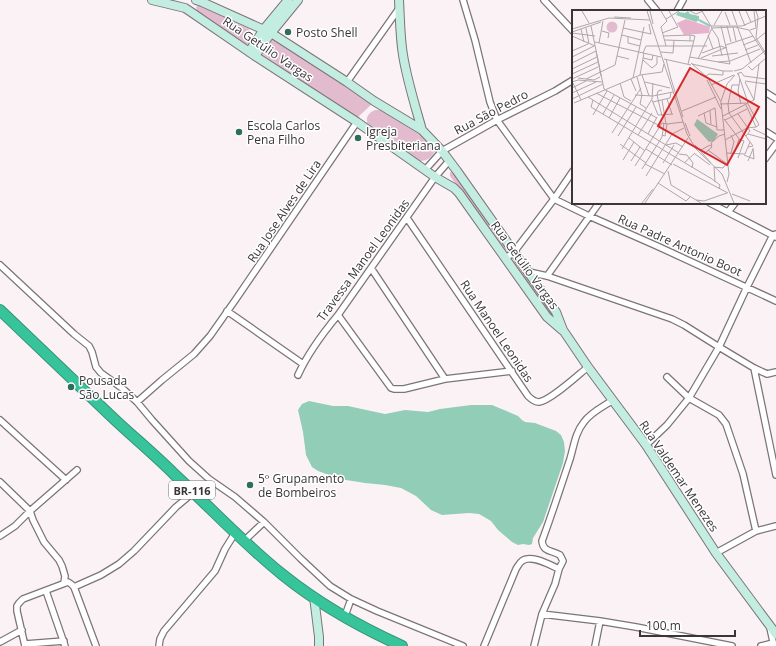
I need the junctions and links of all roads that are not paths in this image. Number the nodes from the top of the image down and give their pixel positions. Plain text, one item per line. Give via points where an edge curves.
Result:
1 (152, 0) edge
2 (196, 0) edge
3 (288, 0) edge
4 (298, 0) edge
5 (463, 0) edge
6 (544, 0) edge
7 (648, 0) edge
8 (683, 0) edge
9 (176, 3) edge
10 (400, 4) edge
11 (656, 10) edge
12 (678, 10) edge
13 (572, 30) edge
14 (268, 31) junction
15 (252, 54) junction
16 (572, 81) edge
17 (347, 82) junction
18 (766, 93) edge
19 (776, 99) edge
20 (497, 120) junction
21 (358, 122) junction
22 (422, 130) junction
23 (766, 132) edge
24 (776, 138) edge
25 (776, 144) edge
26 (442, 151) junction
27 (766, 158) edge
28 (449, 161) junction
29 (425, 170) junction
30 (572, 172) edge
31 (435, 177) junction
32 (554, 199) junction
33 (597, 204) edge
34 (712, 204) edge
35 (734, 204) edge
36 (728, 212) junction
37 (589, 216) junction
38 (407, 218) junction
39 (775, 235) edge
40 (514, 252) junction
41 (506, 258) junction
42 (0, 265) edge
43 (371, 268) junction
44 (528, 272) junction
45 (548, 276) junction
46 (747, 288) junction
47 (776, 301) edge
48 (0, 310) edge
49 (227, 311) junction
50 (338, 315) junction
51 (563, 330) junction
52 (719, 347) junction
53 (303, 364) junction
54 (588, 367) junction
55 (754, 368) junction
56 (512, 371) junction
57 (776, 372) edge
58 (298, 375) dead end
59 (667, 376) dead end
60 (445, 379) junction
61 (689, 398) junction
62 (613, 400) junction
63 (138, 402) junction
64 (0, 420) edge
65 (646, 445) junction
66 (77, 470) dead end
67 (776, 475) edge
68 (66, 480) junction
69 (0, 482) edge
70 (194, 492) junction
71 (30, 511) junction
72 (264, 522) junction
73 (776, 526) edge
74 (756, 530) junction
75 (235, 532) junction
76 (0, 536) edge
77 (244, 541) junction
78 (716, 553) junction
79 (559, 569) junction
80 (64, 583) junction
81 (74, 586) junction
82 (46, 591) junction
83 (314, 597) junction
84 (351, 599) junction
85 (542, 614) junction
86 (345, 616) junction
87 (600, 621) junction
88 (770, 626) junction
89 (22, 630) junction
90 (776, 634) edge
91 (0, 642) edge
92 (64, 643) edge
93 (774, 644) edge
94 (25, 645) edge
95 (96, 646) edge
96 (159, 646) edge
97 (320, 646) edge
98 (402, 646) edge
99 (463, 646) edge
100 (484, 646) edge
101 (534, 646) edge
102 (595, 646) edge
103 (732, 646) edge
104 (762, 646) edge

1 - 9 main road, Rua Getúlio Vargas
2 - 14 main road, Rua Getúlio Vargas
3 - 14 main road
4 - 14 main road
5 - 20 street
6 - 13 street
7 - 11 street
8 - 12 street
9 - 15 main road, Rua Getúlio Vargas
10 - 17 street
10 - 22 main road via 404,60
14 - 15 main road
14 - 17 main road, Rua Getúlio Vargas
15 - 21 main road, Rua Getúlio Vargas
16 - 20 street, Rua São Pedro
17 - 22 main road, Rua Getúlio Vargas
18 - 19 street
20 - 26 street, Rua São Pedro
20 - 32 street
21 - 29 main road, Rua Getúlio Vargas
21 - 49 street, Rua Jose Alves de Lira
22 - 26 main road, Rua Getúlio Vargas
23 - 24 street
25 - 27 street
26 - 28 main road, Rua Getúlio Vargas
26 - 29 street, Rua São Pedro
28 - 31 street, Travessa Manoel Leonidas
28 - 40 main road, Rua Getúlio Vargas
29 - 31 main road, Rua Getúlio Vargas
30 - 32 street
31 - 38 street, Travessa Manoel Leonidas
31 - 41 main road, Rua Getúlio Vargas via 457,191
32 - 37 street, Rua Padre Antonio Boot
32 - 40 street
33 - 37 street
34 - 36 street
35 - 36 street
36 - 39 street
37 - 45 street
37 - 46 street, Rua Padre Antonio Boot
38 - 43 street, Travessa Manoel Leonidas
38 - 56 street, Rua Manoel Leonidas
39 - 46 street
40 - 41 street
40 - 44 main road, Rua Getúlio Vargas
41 - 51 main road, Rua Getúlio Vargas via 547,317
42 - 63 street via 89,346 98,370
43 - 50 street, Travessa Manoel Leonidas
43 - 60 street
44 - 45 street
44 - 51 main road, Rua Getúlio Vargas via 556,312
45 - 52 street via 672,319
46 - 47 street, Rua Padre Antonio Boot
46 - 52 street
48 - 70 highway, BR-116
49 - 53 street
49 - 63 street, Rua Jose Alves de Lira via 194,354
50 - 53 street, Travessa Manoel Leonidas
50 - 60 street via 391,388 404,389
51 - 54 main road, Rua Valdemar Menezes
52 - 55 street
52 - 61 street
53 - 58 street, Travessa Manoel Leonidas
54 - 56 street, Rua Manoel Leonidas via 555,394 538,402 528,396
54 - 62 main road, Rua Valdemar Menezes
55 - 57 street via 767,374
55 - 67 street
56 - 60 street
59 - 61 street
61 - 65 street
61 - 74 street via 719,415 726,424 743,474
62 - 65 main road, Rua Valdemar Menezes
62 - 79 street via 588,416 574,440 542,541 545,549 560,555 563,562
63 - 72 street via 190,461
64 - 68 street
65 - 78 main road, Rua Valdemar Menezes
66 - 68 street
68 - 71 street
69 - 71 street
70 - 75 highway, BR-116
70 - 81 street via 124,560 101,575
71 - 76 street
71 - 80 street via 44,542 62,566
72 - 77 street
72 - 84 street via 322,579
73 - 74 street
74 - 78 street
75 - 77 highway, BR-116
75 - 96 street via 215,571 164,631
77 - 83 highway, BR-116 via 284,576
78 - 88 main road, Rua Valdemar Menezes
79 - 85 street
79 - 100 street via 531,559 520,562
80 - 81 street via 69,582
80 - 82 street
81 - 95 street
82 - 89 street via 26,598 17,606
82 - 92 street
83 - 86 highway, BR-116
83 - 97 main road
84 - 86 street
84 - 99 street
85 - 87 street
85 - 101 street
86 - 98 highway, BR-116
87 - 102 street
87 - 103 street
88 - 90 main road, Rua Valdemar Menezes
88 - 93 street
89 - 91 street
89 - 94 street
92 - 94 street
93 - 104 street

